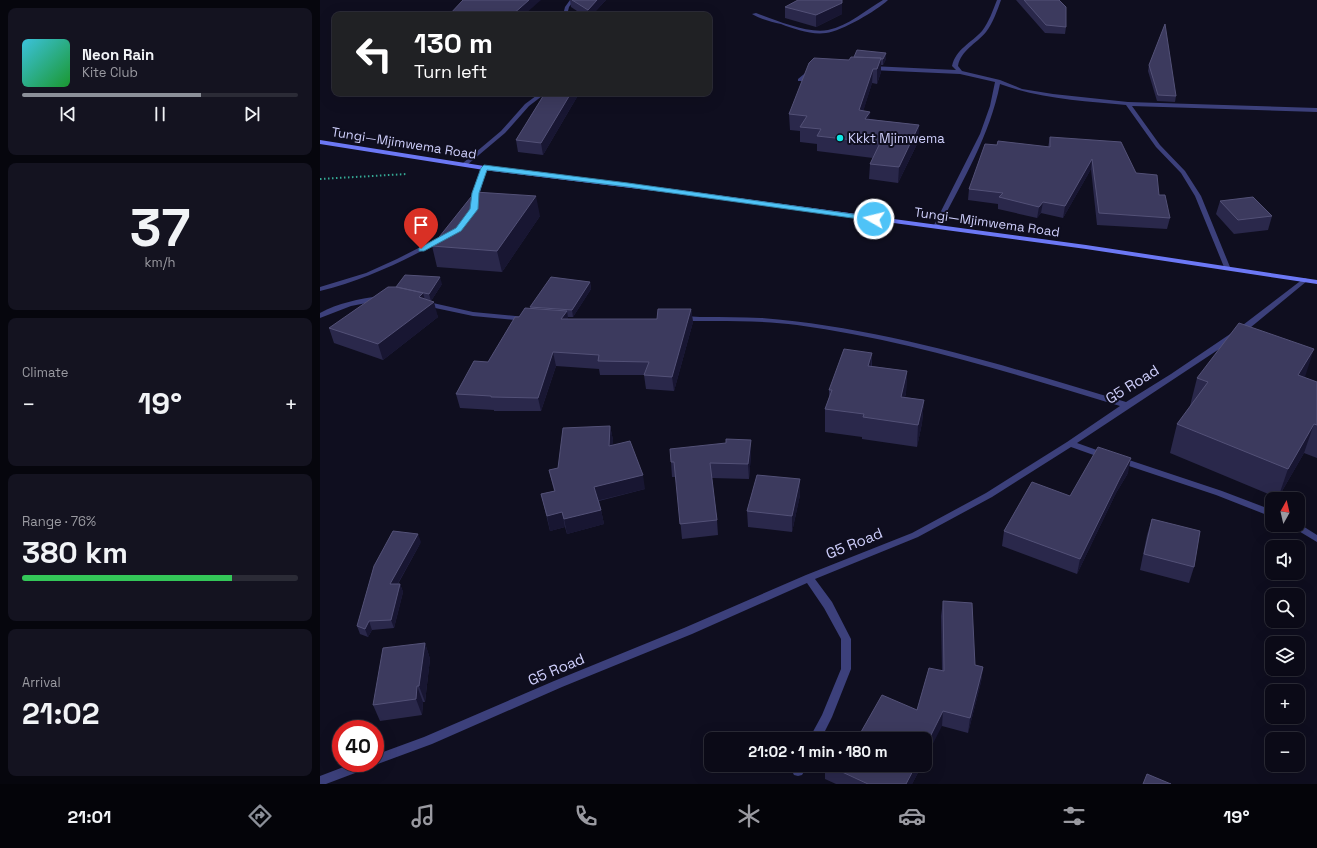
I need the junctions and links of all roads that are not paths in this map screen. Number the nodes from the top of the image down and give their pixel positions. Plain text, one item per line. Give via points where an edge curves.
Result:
1 (572, 0) edge
2 (886, 0) edge
3 (999, 0) edge
4 (566, 12) edge
5 (754, 14) dead end
6 (814, 68) edge
7 (862, 68) edge
8 (960, 72) junction
9 (800, 80) dead end
10 (998, 81) junction
11 (539, 96) edge
12 (1128, 104) junction
13 (1317, 110) edge
14 (320, 142) edge
15 (464, 164) junction
16 (484, 168) junction
17 (474, 209) edge
18 (936, 227) junction
19 (452, 233) edge
20 (1227, 267) junction
21 (1305, 280) junction
22 (1317, 282) edge
23 (320, 289) edge
24 (386, 298) edge
25 (414, 301) edge
26 (320, 316) edge
27 (670, 319) edge
28 (537, 320) edge
29 (1127, 404) junction
30 (1070, 444) junction
31 (1265, 511) edge
32 (1305, 532) edge
33 (1317, 540) edge
34 (809, 578) junction
35 (819, 732) edge
36 (384, 757) edge
37 (344, 772) edge
38 (320, 781) edge

1 - 4 street
2 - 5 street via 827,32 812,31
3 - 8 street via 993,17 984,30 955,61 955,66
6 - 9 street
7 - 8 street
8 - 10 street
10 - 12 street via 1036,94
10 - 18 street via 983,134
11 - 15 street via 527,105 503,132
12 - 13 street
12 - 20 street via 1158,146 1184,172 1198,196
14 - 15 street, Tungi—Mjimwema Road
15 - 16 street, Tungi—Mjimwema Road
16 - 17 street
16 - 18 street, Tungi—Mjimwema Road
18 - 20 street, Tungi—Mjimwema Road
19 - 23 street via 368,275
20 - 21 street, Tungi—Mjimwema Road
21 - 22 street, Tungi—Mjimwema Road
21 - 29 street, G5 Road via 1242,330
24 - 26 street via 333,308
25 - 28 street via 473,314
27 - 29 street via 776,320 878,335
29 - 30 street, G5 Road
30 - 31 street via 1219,493
30 - 34 street, G5 Road via 989,495 915,535
32 - 33 street
34 - 35 street via 828,605 846,639 846,669
34 - 36 street, G5 Road via 428,741
37 - 38 street

